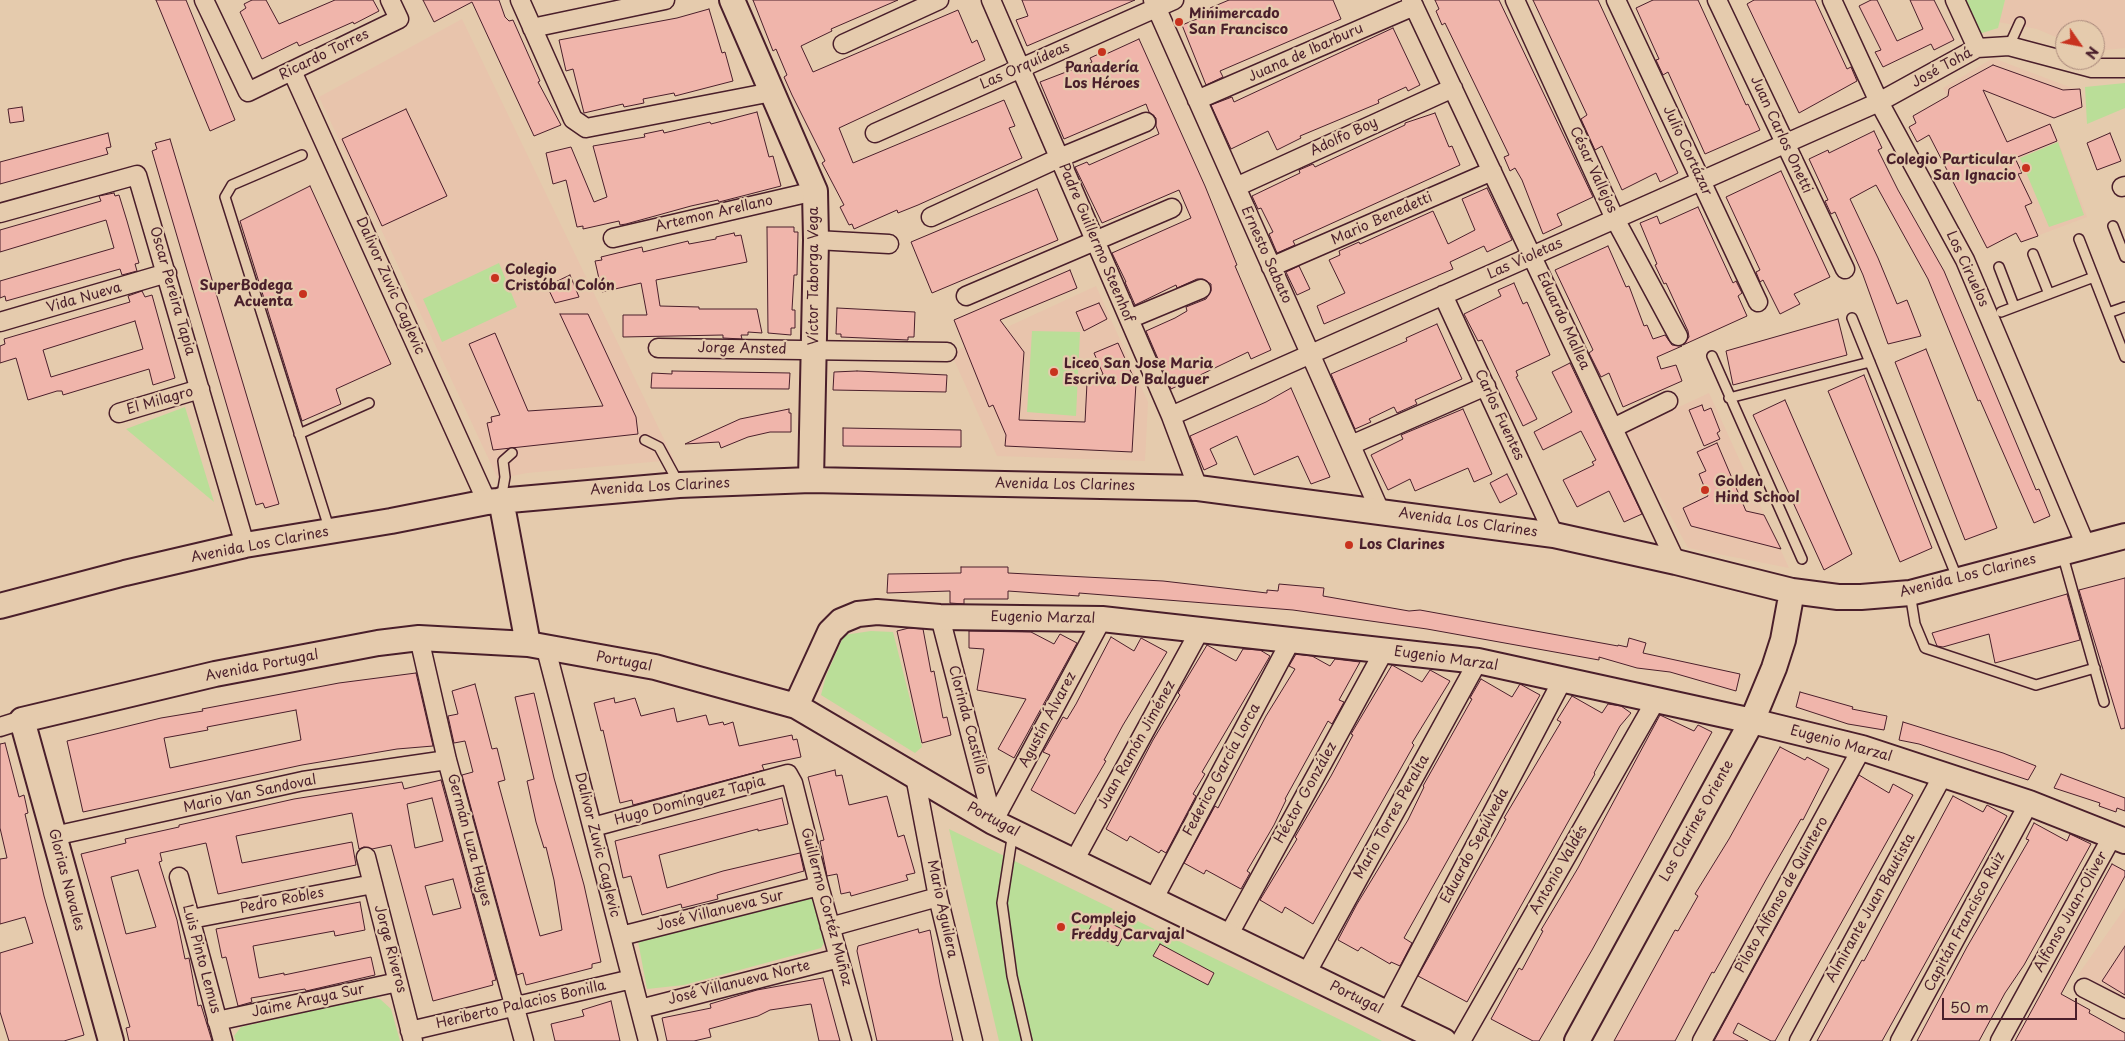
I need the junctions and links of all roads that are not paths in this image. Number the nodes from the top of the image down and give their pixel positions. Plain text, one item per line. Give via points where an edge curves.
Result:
1 (204, 0) edge
2 (390, 0) edge
3 (520, 0) edge
4 (664, 0) edge
5 (732, 0) edge
6 (939, 0) edge
7 (991, 0) edge
8 (1174, 0) edge
9 (1514, 0) edge
10 (1616, 0) edge
11 (1717, 0) edge
12 (1832, 0) edge
13 (1955, 0) edge
14 (1413, 3) edge
15 (1154, 4) edge
16 (2020, 22) dead end
17 (532, 28) junction
18 (843, 44) dead end
19 (2009, 46) junction
20 (1978, 48) junction
21 (1020, 68) junction
22 (2125, 68) edge
23 (292, 71) junction
24 (1453, 88) junction
25 (772, 92) junction
26 (1198, 100) junction
27 (1879, 102) junction
28 (1146, 122) dead end
29 (875, 133) dead end
30 (1785, 144) junction
31 (302, 155) dead end
32 (1059, 158) junction
33 (1492, 171) junction
34 (1701, 181) junction
35 (1236, 187) junction
36 (815, 191) junction
37 (1172, 208) dead end
38 (0, 214) edge
39 (931, 217) dead end
40 (1615, 219) junction
41 (2113, 226) dead end
42 (613, 238) dead end
43 (2078, 239) dead end
44 (816, 240) junction
45 (1096, 242) junction
46 (889, 244) dead end
47 (2033, 254) dead end
48 (1532, 256) junction
49 (2125, 257) edge
50 (1271, 267) junction
51 (1999, 267) dead end
52 (1845, 269) dead end
53 (168, 273) junction
54 (2094, 278) junction
55 (1201, 289) dead end
56 (2049, 294) junction
57 (1443, 295) junction
58 (966, 296) dead end
59 (1758, 302) dead end
60 (2014, 306) junction
61 (2125, 307) edge
62 (2001, 312) dead end
63 (2108, 313) junction
64 (1852, 318) dead end
65 (1129, 319) junction
66 (0, 322) edge
67 (1678, 336) dead end
68 (658, 348) dead end
69 (814, 350) junction
70 (947, 352) dead end
71 (1310, 354) junction
72 (1712, 356) dead end
73 (2125, 357) edge
74 (1870, 362) junction
75 (1486, 386) junction
76 (200, 389) junction
77 (1729, 398) junction
78 (1668, 401) dead end
79 (369, 403) dead end
80 (119, 413) dead end
81 (1171, 416) junction
82 (1613, 428) junction
83 (299, 434) junction
84 (645, 440) dead end
85 (1351, 445) junction
86 (512, 454) dead end
87 (811, 480) junction
88 (679, 485) junction
89 (1198, 488) junction
90 (494, 501) junction
91 (1380, 511) junction
92 (330, 531) junction
93 (1554, 535) junction
94 (2125, 536) edge
95 (245, 545) junction
96 (2086, 546) junction
97 (2062, 552) junction
98 (1802, 559) dead end
99 (1676, 562) junction
100 (1958, 581) junction
101 (1792, 591) junction
102 (1910, 593) junction
103 (0, 606) edge
104 (940, 617) junction
105 (1102, 618) junction
106 (1200, 630) junction
107 (419, 638) junction
108 (1291, 640) junction
109 (537, 646) junction
110 (1384, 650) junction
111 (1478, 661) junction
112 (2095, 668) junction
113 (1563, 680) junction
114 (1656, 700) junction
115 (2104, 702) dead end
116 (796, 706) junction
117 (1752, 721) junction
118 (11, 723) edge
119 (1862, 748) junction
120 (447, 760) junction
121 (788, 774) joint
122 (1943, 775) junction
123 (915, 776) junction
124 (2029, 803) junction
125 (593, 827) junction
126 (1003, 827) junction
127 (54, 836) junction
128 (2119, 838) edge
129 (366, 858) dead end
130 (1074, 861) junction
131 (179, 877) dead end
132 (372, 884) junction
133 (819, 886) junction
134 (938, 897) junction
135 (1153, 900) junction
136 (191, 918) junction
137 (830, 927) junction
138 (621, 936) junction
139 (1228, 936) junction
140 (838, 958) junction
141 (1306, 974) junction
142 (632, 979) junction
143 (398, 982) junction
144 (2084, 988) dead end
145 (515, 1006) junction
146 (640, 1009) junction
147 (2125, 1009) edge
148 (1387, 1013) junction
149 (218, 1020) junction
150 (412, 1036) edge
151 (110, 1041) edge
152 (223, 1041) edge
153 (524, 1041) edge
154 (648, 1041) edge
155 (862, 1041) edge
156 (973, 1041) edge
157 (1027, 1041) edge
158 (1444, 1041) edge
159 (1461, 1041) edge
160 (1578, 1041) edge
161 (1702, 1041) edge
162 (1799, 1041) edge
163 (1900, 1041) edge
164 (2000, 1041) edge

1 - 23 street, Ricardo Torres via 248,92
2 - 23 street, Ricardo Torres via 399,19
3 - 17 street
4 - 17 street
5 - 25 main road, Víctor Taborga Vega
6 - 18 street
7 - 21 street, Padre Guillermo Steenhof
8 - 15 street, Las Orquídeas
9 - 40 street, César Vallejos
10 - 34 street, Julio Cortázar
11 - 30 street, Juan Carlos Onetti
12 - 27 street, Los Ciruelos
13 - 20 street
14 - 24 street, Eduardo Mallea
14 - 26 street, Juana de Ibarburu
15 - 21 street, Las Orquídeas
15 - 26 street, Ernesto Sabato
16 - 19 lane
17 - 25 street via 573,119 586,128
19 - 20 street, José Tohá
19 - 22 street, José Tohá via 2092,68
20 - 27 street, José Tohá
21 - 29 street, Las Orquídeas
21 - 32 street, Padre Guillermo Steenhof
23 - 90 street, Dalivor Zuvic Caglevic
24 - 33 street, Eduardo Mallea
24 - 35 street, Adolfo Boy
25 - 36 main road, Víctor Taborga Vega
26 - 35 street, Ernesto Sabato
27 - 30 street, Las Violetas
27 - 96 street, Los Ciruelos via 1966,260
28 - 32 street
30 - 34 street, Las Violetas
30 - 52 street, Juan Carlos Onetti
31 - 83 lane via 232,184 225,197
32 - 39 street
32 - 45 street, Padre Guillermo Steenhof
33 - 48 street, Eduardo Mallea
33 - 50 street, Mario Benedetti
34 - 40 street, Las Violetas
34 - 59 street, Julio Cortázar
35 - 50 street, Ernesto Sabato
36 - 42 street, Artemon Arellano
36 - 44 main road, Víctor Taborga Vega
37 - 45 street
38 - 53 street, Oscar Pereira Tapia via 137,175
40 - 48 street, Las Violetas
40 - 67 street, César Vallejos
41 - 49 lane
43 - 54 lane
44 - 46 street
44 - 69 main road, Víctor Taborga Vega
45 - 58 street
45 - 65 street, Padre Guillermo Steenhof
47 - 56 lane
48 - 57 street, Las Violetas
48 - 82 street, Eduardo Mallea
50 - 71 street, Ernesto Sabato
51 - 60 lane
53 - 66 street, Vida Nueva
53 - 76 street, Oscar Pereira Tapia
54 - 56 lane
54 - 63 lane
55 - 65 street
56 - 60 lane
57 - 71 street, Las Violetas
57 - 75 street, Carlos Fuentes
60 - 62 lane
61 - 63 lane
63 - 73 lane
64 - 74 lane
65 - 81 street, Padre Guillermo Steenhof
68 - 69 street, Jorge Ansted
69 - 70 street, Jorge Ansted
69 - 87 main road, Víctor Taborga Vega
71 - 81 street, Las Violetas
71 - 85 street, Ernesto Sabato
72 - 77 lane
74 - 77 lane
74 - 100 lane
75 - 85 street
75 - 93 street, Carlos Fuentes
76 - 80 street, El Milagro
76 - 95 street, Oscar Pereira Tapia
77 - 98 lane
78 - 82 street
79 - 83 lane
81 - 89 street, Padre Guillermo Steenhof
82 - 99 street, Eduardo Mallea
83 - 92 lane
84 - 88 lane via 659,447
85 - 91 street, Ernesto Sabato
86 - 90 lane via 503,462 505,477
87 - 88 main road, Avenida Los Clarines
87 - 89 main road, Avenida Los Clarines
88 - 90 main road, Avenida Los Clarines
89 - 91 main road, Avenida Los Clarines
90 - 92 main road, Avenida Los Clarines
90 - 109 main road, Dalivor Zuvic Caglevic
91 - 93 main road, Avenida Los Clarines
92 - 95 main road, Avenida Los Clarines
93 - 99 main road, Avenida Los Clarines
94 - 96 main road, Avenida Los Clarines
95 - 103 main road, Avenida Los Clarines
96 - 97 main road, Avenida Los Clarines
97 - 100 main road, Avenida Los Clarines
97 - 112 lane
99 - 101 main road, Avenida Los Clarines
100 - 102 main road, Avenida Los Clarines
101 - 102 main road, Avenida Los Clarines via 1861,598
101 - 117 main road, Los Clarines Oriente via 1774,668
102 - 112 lane via 1915,624 1925,648 2036,685
104 - 105 main road, Eugenio Marzal
104 - 116 main road, Eugenio Marzal via 877,612 858,614 841,621 830,632
104 - 126 street, Clorinda Castillo
105 - 106 main road, Eugenio Marzal
105 - 126 street, Agustín Álvarez
106 - 108 main road, Eugenio Marzal
106 - 130 street, Juan Ramón Jiménez
107 - 109 main road, Avenida Portugal
107 - 118 main road, Avenida Portugal via 214,674
107 - 120 street, Germán Luza Hayes
108 - 110 main road, Eugenio Marzal
108 - 135 street, Federico García Lorca
109 - 116 main road, Portugal via 655,667
109 - 125 street, Dalivor Zuvic Caglevic
110 - 111 main road, Eugenio Marzal
110 - 139 street, Héctor González
111 - 113 main road, Eugenio Marzal
111 - 141 street, Mario Torres Peralta
112 - 115 lane
113 - 114 main road, Eugenio Marzal
113 - 148 street, Eduardo Sepúlveda
114 - 117 main road, Eugenio Marzal
114 - 159 street, Antonio Valdés
116 - 123 main road, Portugal
117 - 119 main road, Eugenio Marzal
117 - 160 main road, Los Clarines Oriente
118 - 127 main road, Glorias Navales
119 - 122 main road, Eugenio Marzal
119 - 161 street, Piloto Alfonso de Quintero
120 - 127 street, Mario Van Sandoval via 303,781
120 - 145 street, Germán Luza Hayes
121 - 125 street, Hugo Domínguez Tapia
121 - 133 street, Guillermo Cortéz Muñoz
122 - 124 main road, Eugenio Marzal
122 - 162 street, Almirante Juan Bautista
123 - 126 main road, Portugal
123 - 134 street, Mario Aguilera
124 - 128 main road, Eugenio Marzal
124 - 163 street, Capitán Francisco Ruiz
125 - 138 street, Dalivor Zuvic Caglevic
126 - 130 main road, Portugal
126 - 157 lane via 1002,903 1012,976
127 - 151 main road, Glorias Navales
128 - 164 street, Alfonso Juan-Oliver
129 - 132 street, Jorge Riveros
130 - 135 main road, Portugal
131 - 136 street, Luis Pinto Lemus
132 - 136 street, Pedro Robles
132 - 143 street, Jorge Riveros
133 - 137 street, Guillermo Cortéz Muñoz
133 - 138 street, José Villanueva Sur
134 - 137 street
134 - 156 street, Mario Aguilera
135 - 139 main road, Portugal
136 - 149 street, Luis Pinto Lemus
137 - 140 street, Guillermo Cortéz Muñoz
138 - 142 street, Dalivor Zuvic Caglevic
139 - 141 main road, Portugal
140 - 146 street, José Villanueva Norte
140 - 155 street, Guillermo Cortéz Muñoz
141 - 148 main road, Portugal
142 - 145 street, Heriberto Palacios Bonilla
142 - 146 street, Dalivor Zuvic Caglevic
143 - 149 street, Jaime Araya Sur
143 - 150 street, Jorge Riveros
144 - 147 street
145 - 150 street, Heriberto Palacios Bonilla
145 - 153 street, Germán Luza Hayes
146 - 154 street, Dalivor Zuvic Caglevic
148 - 158 main road, Portugal
149 - 152 street, Luis Pinto Lemus

